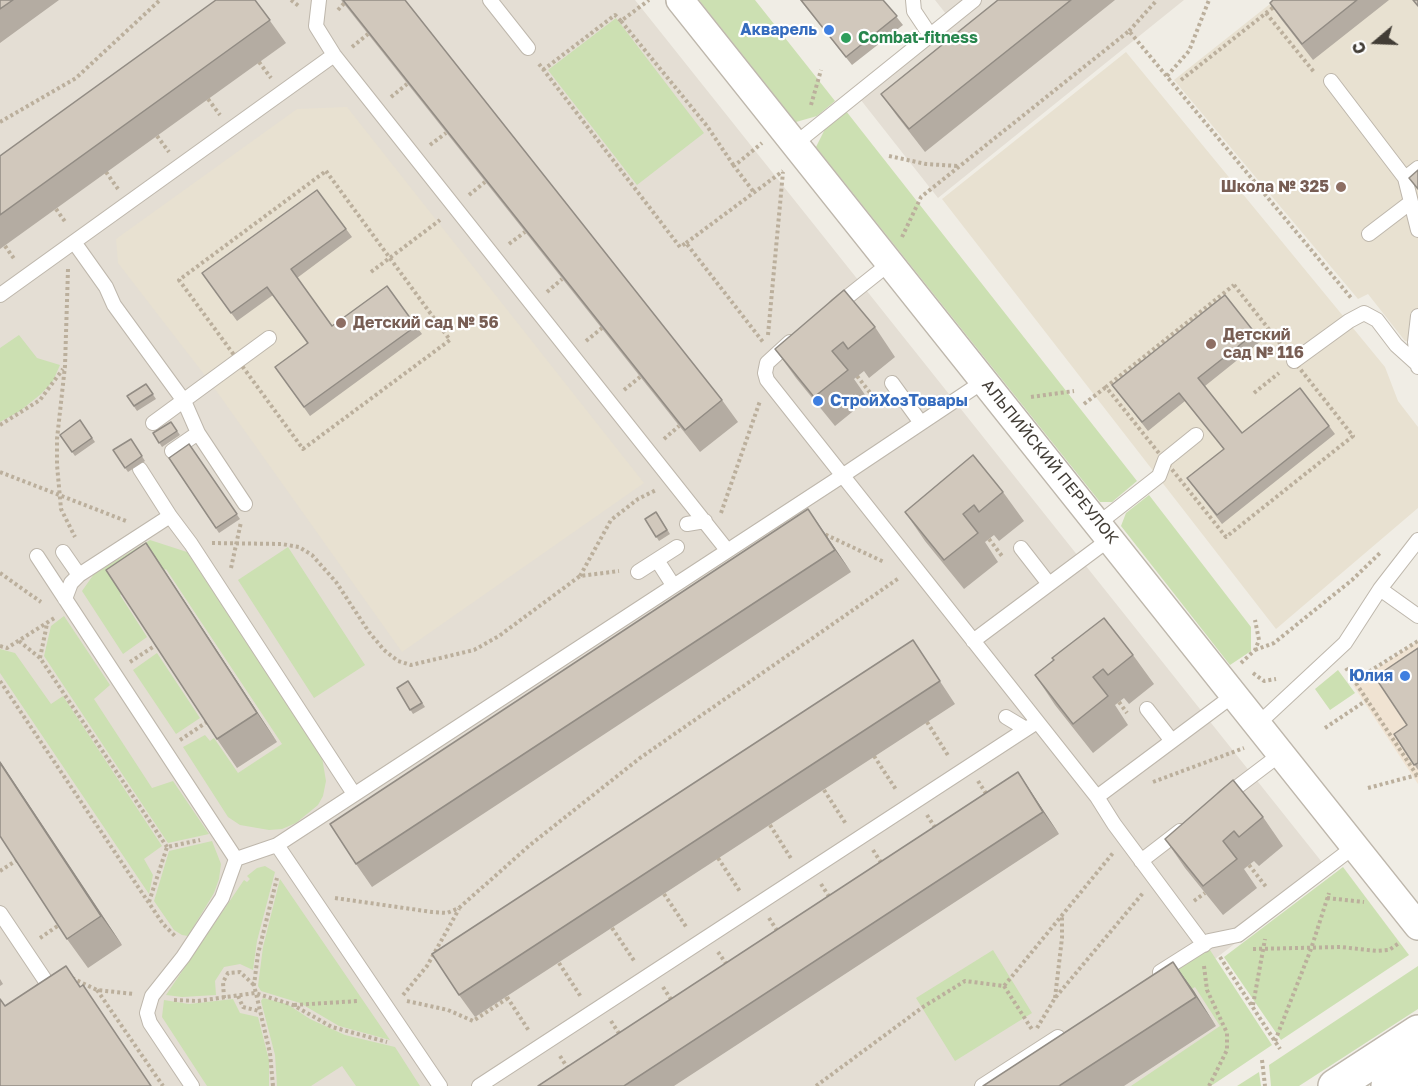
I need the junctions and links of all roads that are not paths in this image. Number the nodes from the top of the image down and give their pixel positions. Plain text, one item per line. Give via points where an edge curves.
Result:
1 (319, 0) edge
2 (490, 0) edge
3 (680, 0) edge
4 (913, 0) edge
5 (974, 0) edge
6 (930, 35) junction
7 (528, 48) road end
8 (334, 55) junction
9 (1331, 81) road end
10 (790, 153) junction
11 (1418, 168) edge
12 (1405, 178) junction
13 (1411, 202) junction
14 (1418, 230) edge
15 (1369, 234) dead end
16 (74, 242) junction
17 (895, 251) junction
18 (0, 295) edge
19 (823, 316) edge
20 (1418, 316) edge
21 (805, 330) edge
22 (269, 338) dead end
23 (1294, 361) road end
24 (1417, 365) edge
25 (984, 381) junction
26 (892, 383) dead end
27 (184, 401) junction
28 (153, 423) dead end
29 (921, 423) junction
30 (198, 433) junction
31 (1196, 435) dead end
32 (172, 451) dead end
33 (140, 470) dead end
34 (842, 476) junction
35 (244, 504) road end
36 (170, 516) junction
37 (705, 521) junction
38 (687, 524) dead end
39 (1105, 531) junction
40 (1418, 540) edge
41 (677, 547) dead end
42 (1021, 548) dead end
43 (727, 549) junction
44 (63, 552) dead end
45 (37, 556) dead end
46 (657, 560) junction
47 (84, 571) junction
48 (638, 572) road end
49 (1049, 584) junction
50 (673, 585) junction
51 (1380, 589) junction
52 (65, 606) junction
53 (1418, 616) edge
54 (973, 641) junction
55 (1234, 681) junction
56 (1147, 709) dead end
57 (1006, 717) dead end
58 (1031, 725) junction
59 (1256, 734) junction
60 (1172, 741) junction
61 (1282, 753) junction
62 (354, 794) junction
63 (1097, 797) junction
64 (1214, 805) edge
65 (1196, 819) edge
66 (277, 845) junction
67 (1349, 851) junction
68 (236, 859) junction
69 (1141, 861) junction
70 (0, 913) edge
71 (1411, 933) edge
72 (1204, 945) junction
73 (1153, 977) edge
74 (28, 1001) edge
75 (1067, 1031) edge
76 (1418, 1032) edge
77 (1418, 1066) edge
78 (192, 1086) edge
79 (440, 1086) edge
80 (479, 1086) edge
81 (982, 1086) edge
82 (1335, 1086) edge
83 (1388, 1086) edge

1 - 8 lane via 316,26
2 - 7 lane
3 - 10 street, АЛЬПИЙСКИЙ ПЕРЕУЛОК
4 - 6 lane via 914,11
5 - 6 lane
6 - 10 lane
8 - 16 lane
8 - 37 lane
9 - 12 lane
10 - 17 street, АЛЬПИЙСКИЙ ПЕРЕУЛОК
11 - 12 lane
12 - 13 lane
13 - 14 lane
13 - 15 lane
16 - 18 lane
16 - 27 lane
17 - 19 lane
17 - 25 street, АЛЬПИЙСКИЙ ПЕРЕУЛОК
20 - 24 lane
21 - 34 lane via 773,356 765,373
22 - 27 lane
23 - 24 lane via 1364,313 1377,320
25 - 29 lane
25 - 39 street, АЛЬПИЙСКИЙ ПЕРЕУЛОК
26 - 29 lane
27 - 28 lane
27 - 30 lane
29 - 34 lane
30 - 32 lane
30 - 35 lane
31 - 39 lane via 1165,460 1159,476
33 - 36 lane
34 - 43 lane
34 - 54 lane via 910,570
36 - 47 lane
36 - 62 lane
37 - 38 lane
37 - 43 lane
39 - 49 lane
39 - 55 street, АЛЬПИЙСКИЙ ПЕРЕУЛОК
40 - 51 lane
41 - 46 lane
42 - 49 lane
43 - 50 lane
44 - 47 lane
45 - 52 lane
46 - 48 lane
46 - 50 lane
47 - 52 lane via 67,590
49 - 54 lane
50 - 62 lane
51 - 53 lane
51 - 59 lane via 1345,643
52 - 68 lane via 114,673
54 - 58 lane
55 - 59 street, АЛЬПИЙСКИЙ ПЕРЕУЛОК
55 - 60 lane
56 - 60 lane
57 - 58 lane
58 - 63 lane
58 - 80 lane
59 - 61 street, АЛЬПИЙСКИЙ ПЕРЕУЛОК
60 - 63 lane
61 - 64 lane
61 - 67 street, АЛЬПИЙСКИЙ ПЕРЕУЛОК
62 - 66 lane
63 - 69 lane
65 - 69 lane
66 - 68 lane
66 - 79 lane
67 - 71 street, АЛЬПИЙСКИЙ ПЕРЕУЛОК
67 - 72 lane via 1238,935
68 - 78 lane via 222,898 152,996 147,1013
69 - 72 lane
70 - 74 lane via 49,986
72 - 73 lane
75 - 81 lane
76 - 82 street
77 - 83 street

